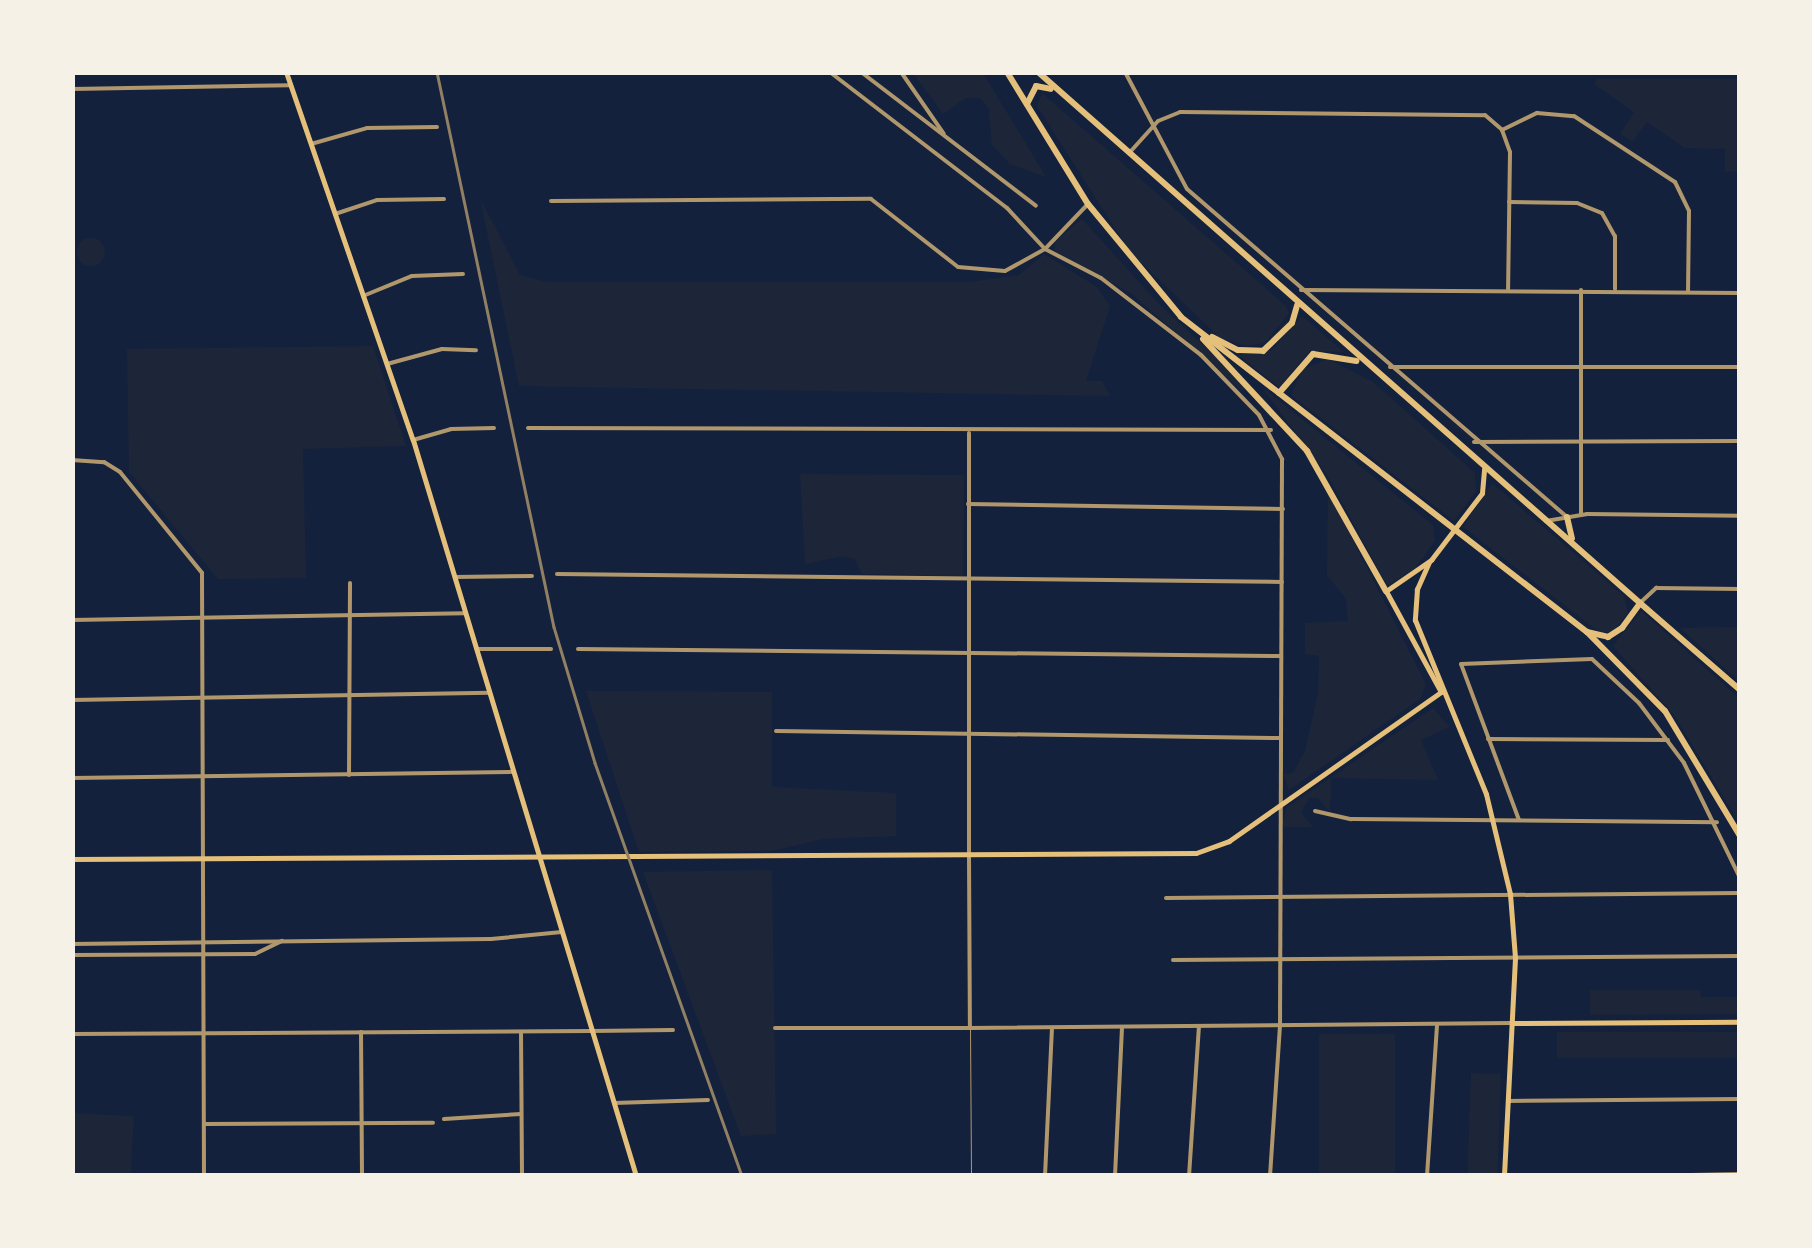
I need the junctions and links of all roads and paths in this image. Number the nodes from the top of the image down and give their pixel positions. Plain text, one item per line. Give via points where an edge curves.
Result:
1 (286, 72) edge
2 (830, 72) edge
3 (861, 72) edge
4 (901, 72) edge
5 (1006, 72) edge
6 (1038, 72) edge
7 (1125, 72) edge
8 (290, 85) junction
9 (72, 90) edge
10 (1061, 94) junction
11 (1027, 104) junction
12 (437, 126) dead end
13 (1153, 128) junction
14 (1502, 130) junction
15 (948, 139) junction
16 (311, 144) junction
17 (1128, 155) junction
18 (444, 199) dead end
19 (551, 201) dead end
20 (1509, 202) junction
21 (1088, 204) junction
22 (1036, 206) dead end
23 (335, 214) junction
24 (1046, 249) junction
25 (463, 274) dead end
26 (1508, 289) junction
27 (1302, 290) junction
28 (1581, 290) junction
29 (1615, 290) junction
30 (1688, 292) junction
31 (1740, 293) edge
32 (364, 296) junction
33 (1298, 305) junction
34 (1181, 317) junction
35 (476, 350) dead end
36 (387, 364) junction
37 (1580, 365) junction
38 (1390, 367) junction
39 (1740, 367) edge
40 (1371, 369) junction
41 (1279, 393) junction
42 (494, 428) dead end
43 (528, 428) dead end
44 (1271, 430) junction
45 (968, 433) junction
46 (1581, 439) junction
47 (413, 440) junction
48 (1740, 441) edge
49 (1474, 442) junction
50 (72, 460) edge
51 (1484, 468) junction
52 (968, 504) junction
53 (1283, 508) junction
54 (1581, 514) junction
55 (1569, 516) junction
56 (1740, 516) edge
57 (1546, 521) junction
58 (1454, 530) junction
59 (1430, 561) junction
60 (557, 574) dead end
61 (455, 576) junction
62 (532, 576) dead end
63 (967, 579) junction
64 (1282, 582) junction
65 (350, 583) dead end
66 (1740, 589) edge
67 (1386, 591) junction
68 (1626, 591) junction
69 (1640, 603) junction
70 (466, 613) junction
71 (350, 616) junction
72 (203, 618) junction
73 (72, 620) edge
74 (1588, 632) junction
75 (551, 648) dead end
76 (476, 649) junction
77 (578, 650) dead end
78 (968, 654) junction
79 (1281, 656) junction
80 (1740, 690) edge
81 (1441, 692) junction
82 (490, 693) junction
83 (349, 695) junction
84 (203, 698) junction
85 (72, 700) edge
86 (776, 731) dead end
87 (968, 733) junction
88 (1280, 738) junction
89 (1488, 739) junction
90 (1668, 740) junction
91 (514, 772) junction
92 (350, 775) junction
93 (204, 776) junction
94 (72, 778) edge
95 (1278, 806) junction
96 (1315, 811) dead end
97 (1494, 820) junction
98 (1519, 820) junction
99 (1717, 822) junction
100 (1740, 836) edge
101 (969, 856) junction
102 (72, 859) edge
103 (204, 860) junction
104 (1740, 878) edge
105 (1510, 894) junction
106 (1740, 894) edge
107 (1278, 897) junction
108 (1166, 898) dead end
109 (562, 932) junction
110 (282, 941) junction
111 (204, 942) junction
112 (72, 944) edge
113 (72, 955) edge
114 (204, 956) junction
115 (1740, 956) edge
116 (1515, 958) junction
117 (1280, 959) junction
118 (1174, 960) dead end
119 (1740, 1022) edge
120 (1512, 1023) junction
121 (1437, 1024) junction
122 (1280, 1025) junction
123 (1199, 1026) junction
124 (1122, 1027) junction
125 (775, 1028) dead end
126 (970, 1028) junction
127 (1052, 1028) junction
128 (674, 1030) dead end
129 (592, 1031) junction
130 (361, 1032) junction
131 (521, 1032) junction
132 (204, 1033) junction
133 (72, 1034) edge
134 (708, 1100) dead end
135 (1740, 1100) edge
136 (1508, 1101) junction
137 (614, 1104) junction
138 (521, 1114) junction
139 (444, 1118) dead end
140 (433, 1122) dead end
141 (362, 1123) junction
142 (204, 1124) junction
143 (1740, 1174) edge
144 (204, 1176) edge
145 (362, 1176) edge
146 (522, 1176) edge
147 (636, 1176) edge
148 (971, 1176) edge
149 (1045, 1176) edge
150 (1115, 1176) edge
151 (1190, 1176) edge
152 (1270, 1176) edge
153 (1427, 1176) edge
154 (1504, 1176) edge
155 (1643, 1176) edge

1 - 8 main road
2 - 24 street via 1008,208
3 - 15 street
4 - 15 street
5 - 11 highway
6 - 10 highway
7 - 13 street
8 - 9 street
8 - 16 main road
10 - 11 highway via 1039,85
10 - 17 highway
11 - 21 highway
12 - 16 street via 367,128
13 - 14 street via 1180,112 1462,112 1486,115
13 - 17 street
13 - 27 street via 1187,189
14 - 20 street via 1510,152
14 - 30 street via 1536,114 1574,116 1674,182 1689,211
15 - 22 street
16 - 23 main road
17 - 33 highway
18 - 23 street via 377,200
19 - 24 street via 871,199 958,266 1004,270
20 - 26 street
20 - 29 street via 1577,202 1602,212 1615,236
21 - 24 street
21 - 34 highway
23 - 32 main road
24 - 44 street via 1101,278 1201,355
25 - 32 street via 412,276
26 - 27 street
26 - 28 street
27 - 38 street
28 - 29 street
28 - 37 street
29 - 30 street
30 - 31 street
32 - 36 main road
33 - 34 highway via 1280,338 1258,352 1232,348
33 - 40 highway
34 - 41 highway
34 - 67 highway via 1306,451
35 - 36 street via 442,350
36 - 47 main road
37 - 38 street
37 - 39 street
37 - 46 street
38 - 49 street
40 - 41 highway via 1341,355 1314,354
40 - 51 highway
41 - 58 highway
42 - 47 street via 460,427
43 - 45 street
44 - 45 street
44 - 53 street via 1282,459
45 - 52 street
46 - 48 street
46 - 49 street
46 - 54 street
47 - 61 main road
49 - 55 street
50 - 72 street via 104,462 120,472 196,559
51 - 57 highway
51 - 58 main road via 1482,493
52 - 53 street
52 - 63 street
53 - 64 street
54 - 55 street
54 - 56 street
55 - 57 street
55 - 68 highway via 1570,536
57 - 68 highway
58 - 59 main road
58 - 74 highway
59 - 67 main road
59 - 81 main road via 1414,613
60 - 63 street
61 - 62 street
61 - 70 main road
63 - 64 street
63 - 78 street
64 - 79 street
65 - 71 street
66 - 69 street via 1662,588
67 - 81 main road
68 - 69 highway
69 - 74 highway via 1613,636
69 - 80 highway
70 - 71 street
70 - 76 main road
71 - 72 street
71 - 83 street
72 - 73 street
72 - 84 street
74 - 100 highway via 1665,711
75 - 76 street
76 - 82 main road
77 - 78 street
78 - 79 street
78 - 87 street
79 - 88 street
81 - 95 main road
81 - 97 main road
82 - 83 street
82 - 91 main road
83 - 84 street
83 - 92 street
84 - 85 street
84 - 93 street
86 - 87 street
87 - 88 street
87 - 101 street
88 - 95 street
89 - 90 street
89 - 90 street via 1460,672 1465,660 1598,662
89 - 98 street
90 - 99 street
91 - 92 street
91 - 109 main road
92 - 93 street
93 - 94 street
93 - 103 street
95 - 101 main road via 1229,841 1200,852
95 - 107 street
96 - 97 street via 1351,819
97 - 98 street
97 - 105 main road
98 - 99 street
99 - 104 street
101 - 103 main road
101 - 126 street
102 - 103 main road
103 - 111 street
105 - 106 street
105 - 107 street
105 - 116 main road
107 - 108 street
107 - 117 street
109 - 110 street
109 - 129 main road
110 - 111 street
110 - 114 street via 255,954
111 - 112 street
111 - 114 street
113 - 114 street
114 - 132 street
115 - 116 street
116 - 117 street
116 - 120 main road
117 - 118 street
117 - 122 street
119 - 120 main road
120 - 121 street
120 - 136 main road
121 - 122 street
121 - 153 street
122 - 123 street
122 - 152 street
123 - 124 street
123 - 151 street
124 - 127 street
124 - 150 street
125 - 126 street
126 - 127 street
126 - 148 lane
127 - 149 street
128 - 129 street
129 - 131 street
129 - 137 main road
130 - 131 street
130 - 132 street
130 - 141 street
131 - 138 street
132 - 133 street
132 - 142 street
134 - 137 street
135 - 136 street
136 - 154 main road
137 - 147 main road
138 - 139 street
138 - 146 street
140 - 141 street
141 - 142 street
141 - 145 street
142 - 144 street
143 - 155 street

